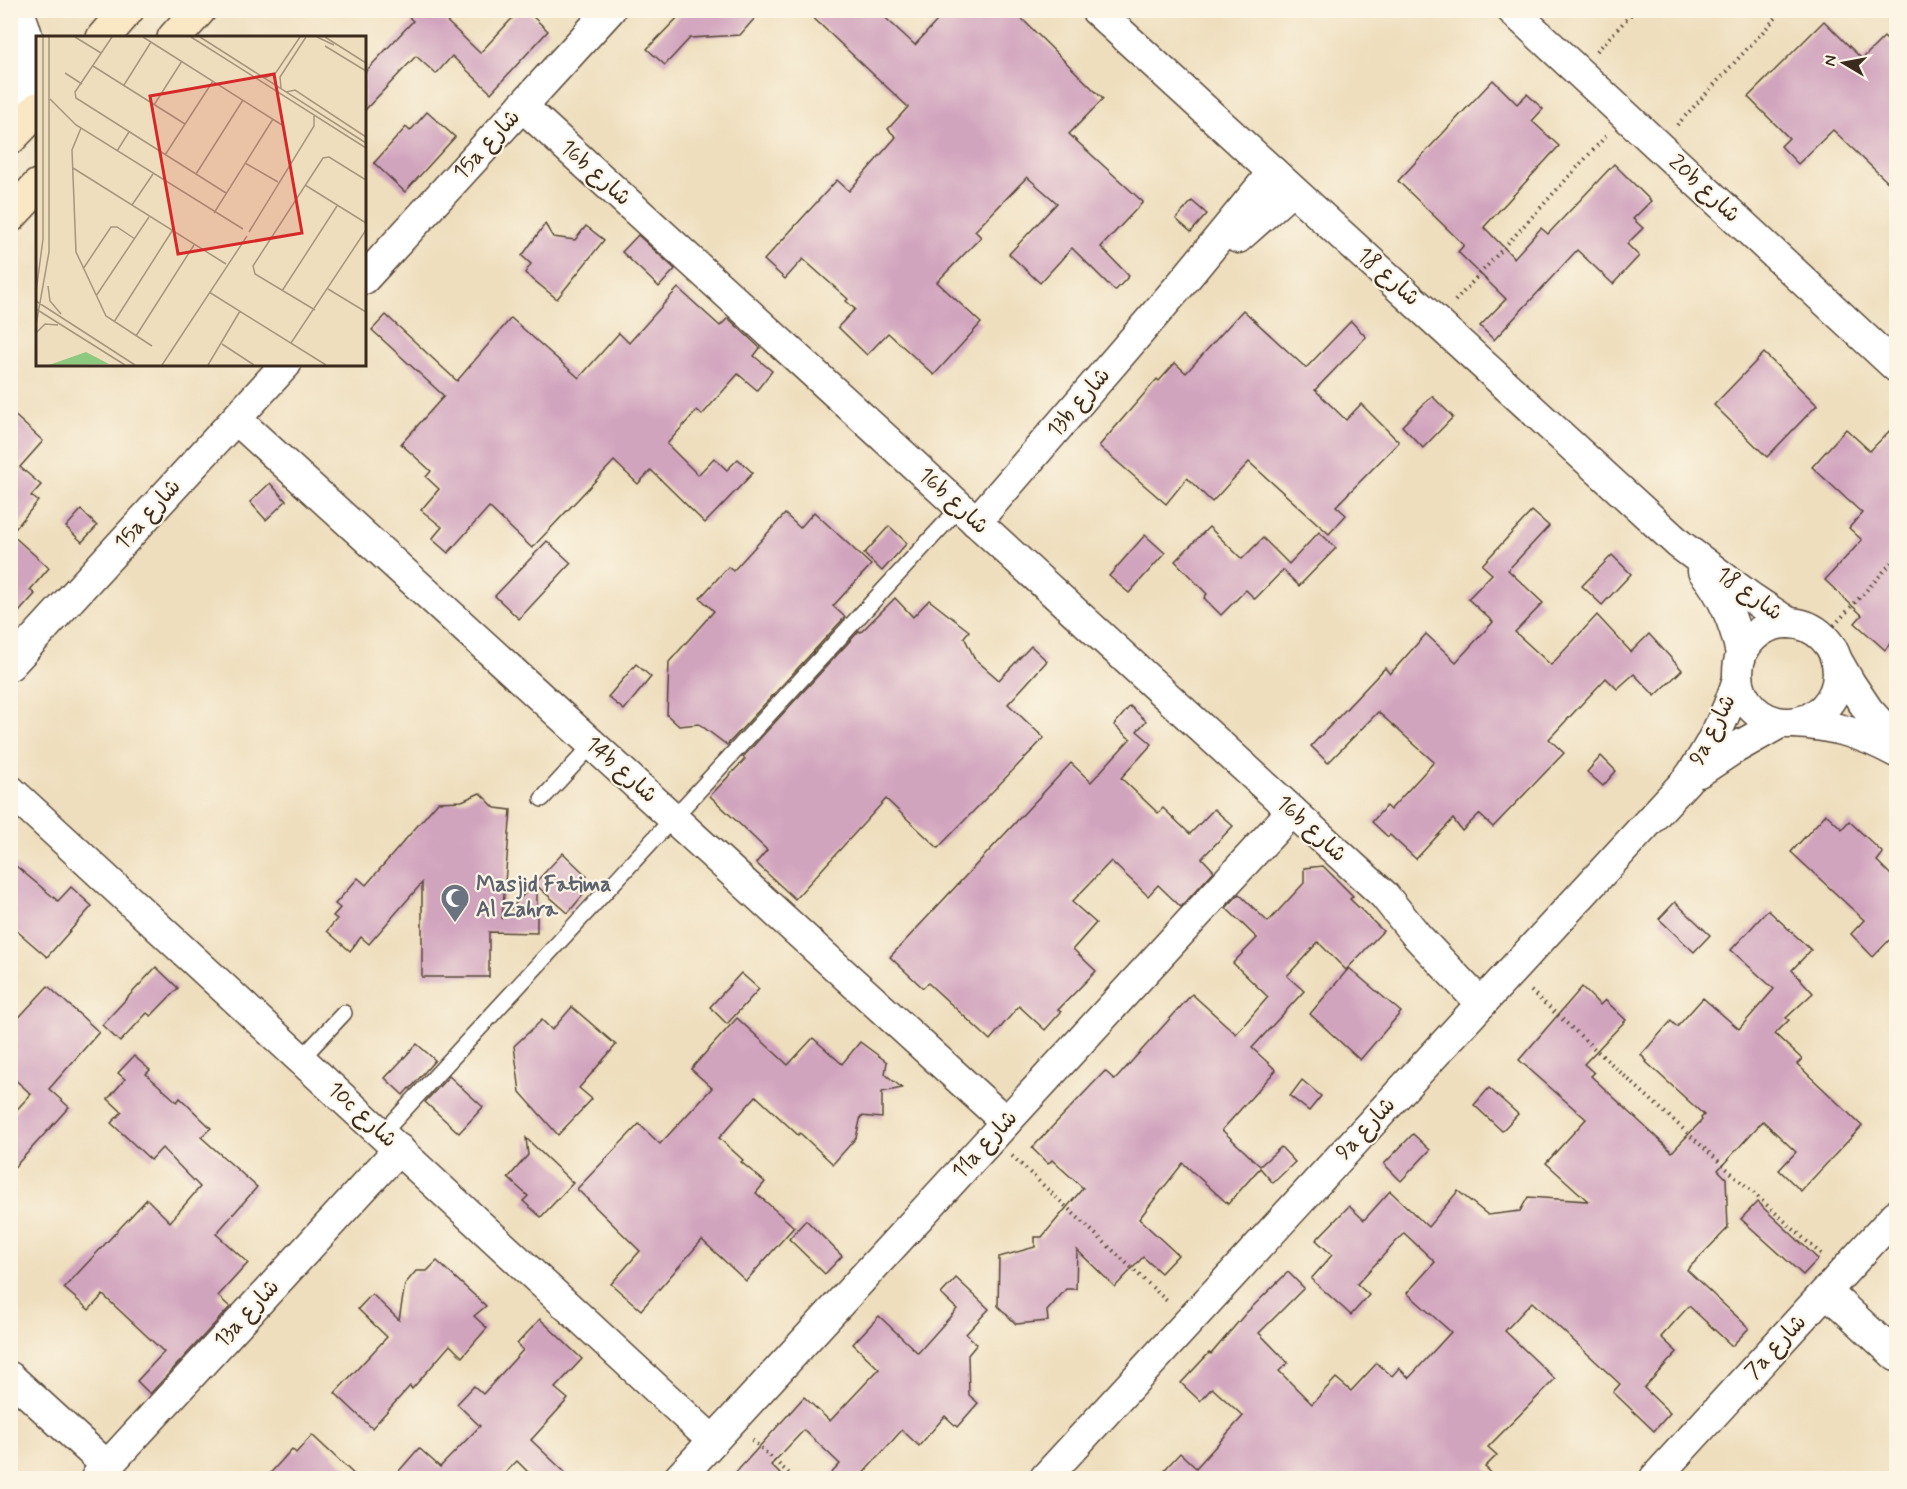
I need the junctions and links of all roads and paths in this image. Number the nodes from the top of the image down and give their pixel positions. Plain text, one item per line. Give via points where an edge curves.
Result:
1 (18, 10) edge
2 (127, 10) edge
3 (199, 10) edge
4 (610, 10) edge
5 (1096, 10) edge
6 (1512, 10) edge
7 (1635, 10) edge
8 (1706, 10) edge
9 (1728, 10) edge
10 (1783, 10) edge
11 (105, 36) edge
12 (176, 36) edge
13 (1577, 71) junction
14 (522, 106) junction
15 (36, 111) edge
16 (1625, 116) junction
17 (12, 136) edge
18 (1658, 146) junction
19 (1282, 181) junction
20 (36, 188) edge
21 (10, 216) edge
22 (366, 277) edge
23 (1436, 321) junction
24 (284, 366) edge
25 (1896, 367) edge
26 (236, 419) junction
27 (968, 515) junction
28 (1679, 544) junction
29 (1896, 558) edge
30 (1789, 623) junction
31 (1829, 646) junction
32 (10, 665) edge
33 (1740, 667) junction
34 (1787, 723) junction
35 (1896, 741) edge
36 (593, 744) junction
37 (1896, 752) edge
38 (1687, 780) junction
39 (10, 790) edge
40 (542, 799) dead end
41 (1292, 811) junction
42 (673, 818) junction
43 (1496, 987) junction
44 (344, 1013) dead end
45 (301, 1059) junction
46 (999, 1130) junction
47 (391, 1142) junction
48 (1896, 1215) edge
49 (1835, 1283) junction
50 (1189, 1322) junction
51 (1896, 1356) edge
52 (10, 1377) edge
53 (722, 1431) junction
54 (102, 1473) edge
55 (679, 1479) edge
56 (794, 1479) edge
57 (1045, 1479) edge
58 (1655, 1479) edge

1 - 17 street via 33,57 32,84 26,110
2 - 11 street
3 - 12 street
4 - 14 street, 15a شارع
5 - 19 street, شارع 18
6 - 13 street, 20b شارع
7 - 13 path
8 - 9 path via 1725,14
10 - 18 path
13 - 16 street, 20b شارع
14 - 22 street, 15a شارع
14 - 27 street, 16b شارع
15 - 17 street
16 - 18 street, 20b شارع
16 - 23 path
18 - 25 street, 20b شارع
19 - 23 street, شارع 18
19 - 27 street, 13b شارع via 1223,251 1182,283
20 - 21 street
23 - 28 street, شارع 18
24 - 26 street, 15a شارع
26 - 32 street, 15a شارع
26 - 36 street, 14b شارع
27 - 41 street, 16b شارع
27 - 42 lane
28 - 30 street, شارع 18
28 - 33 street, شارع 18 via 1720,594 1737,633
29 - 31 path
30 - 31 street via 1807,627
30 - 33 street via 1760,631 1749,641
31 - 34 street via 1838,669 1831,698 1816,715
31 - 35 street via 1868,710
33 - 34 street via 1742,695 1751,708 1764,718
33 - 38 street, 9a شارع via 1717,733
34 - 37 street via 1823,724 1849,730
34 - 38 street, 9a شارع via 1732,750
36 - 40 lane
36 - 42 street, 14b شارع
38 - 43 street, 9a شارع
39 - 45 street, 10c شارع
41 - 43 street, 16b شارع via 1384,896 1428,926
41 - 46 street, 11a شارع
42 - 46 street, 14b شارع
42 - 47 lane
43 - 49 path
43 - 50 street, 9a شارع
44 - 45 lane
45 - 47 street, 10c شارع
46 - 50 path
46 - 53 street, 11a شارع
47 - 53 street, 10c شارع
47 - 54 street, 13a شارع
48 - 49 street, 7a شارع
49 - 51 street
49 - 58 street, 7a شارع
50 - 57 street, 9a شارع
52 - 54 street
53 - 55 street, 11a شارع
53 - 56 path

